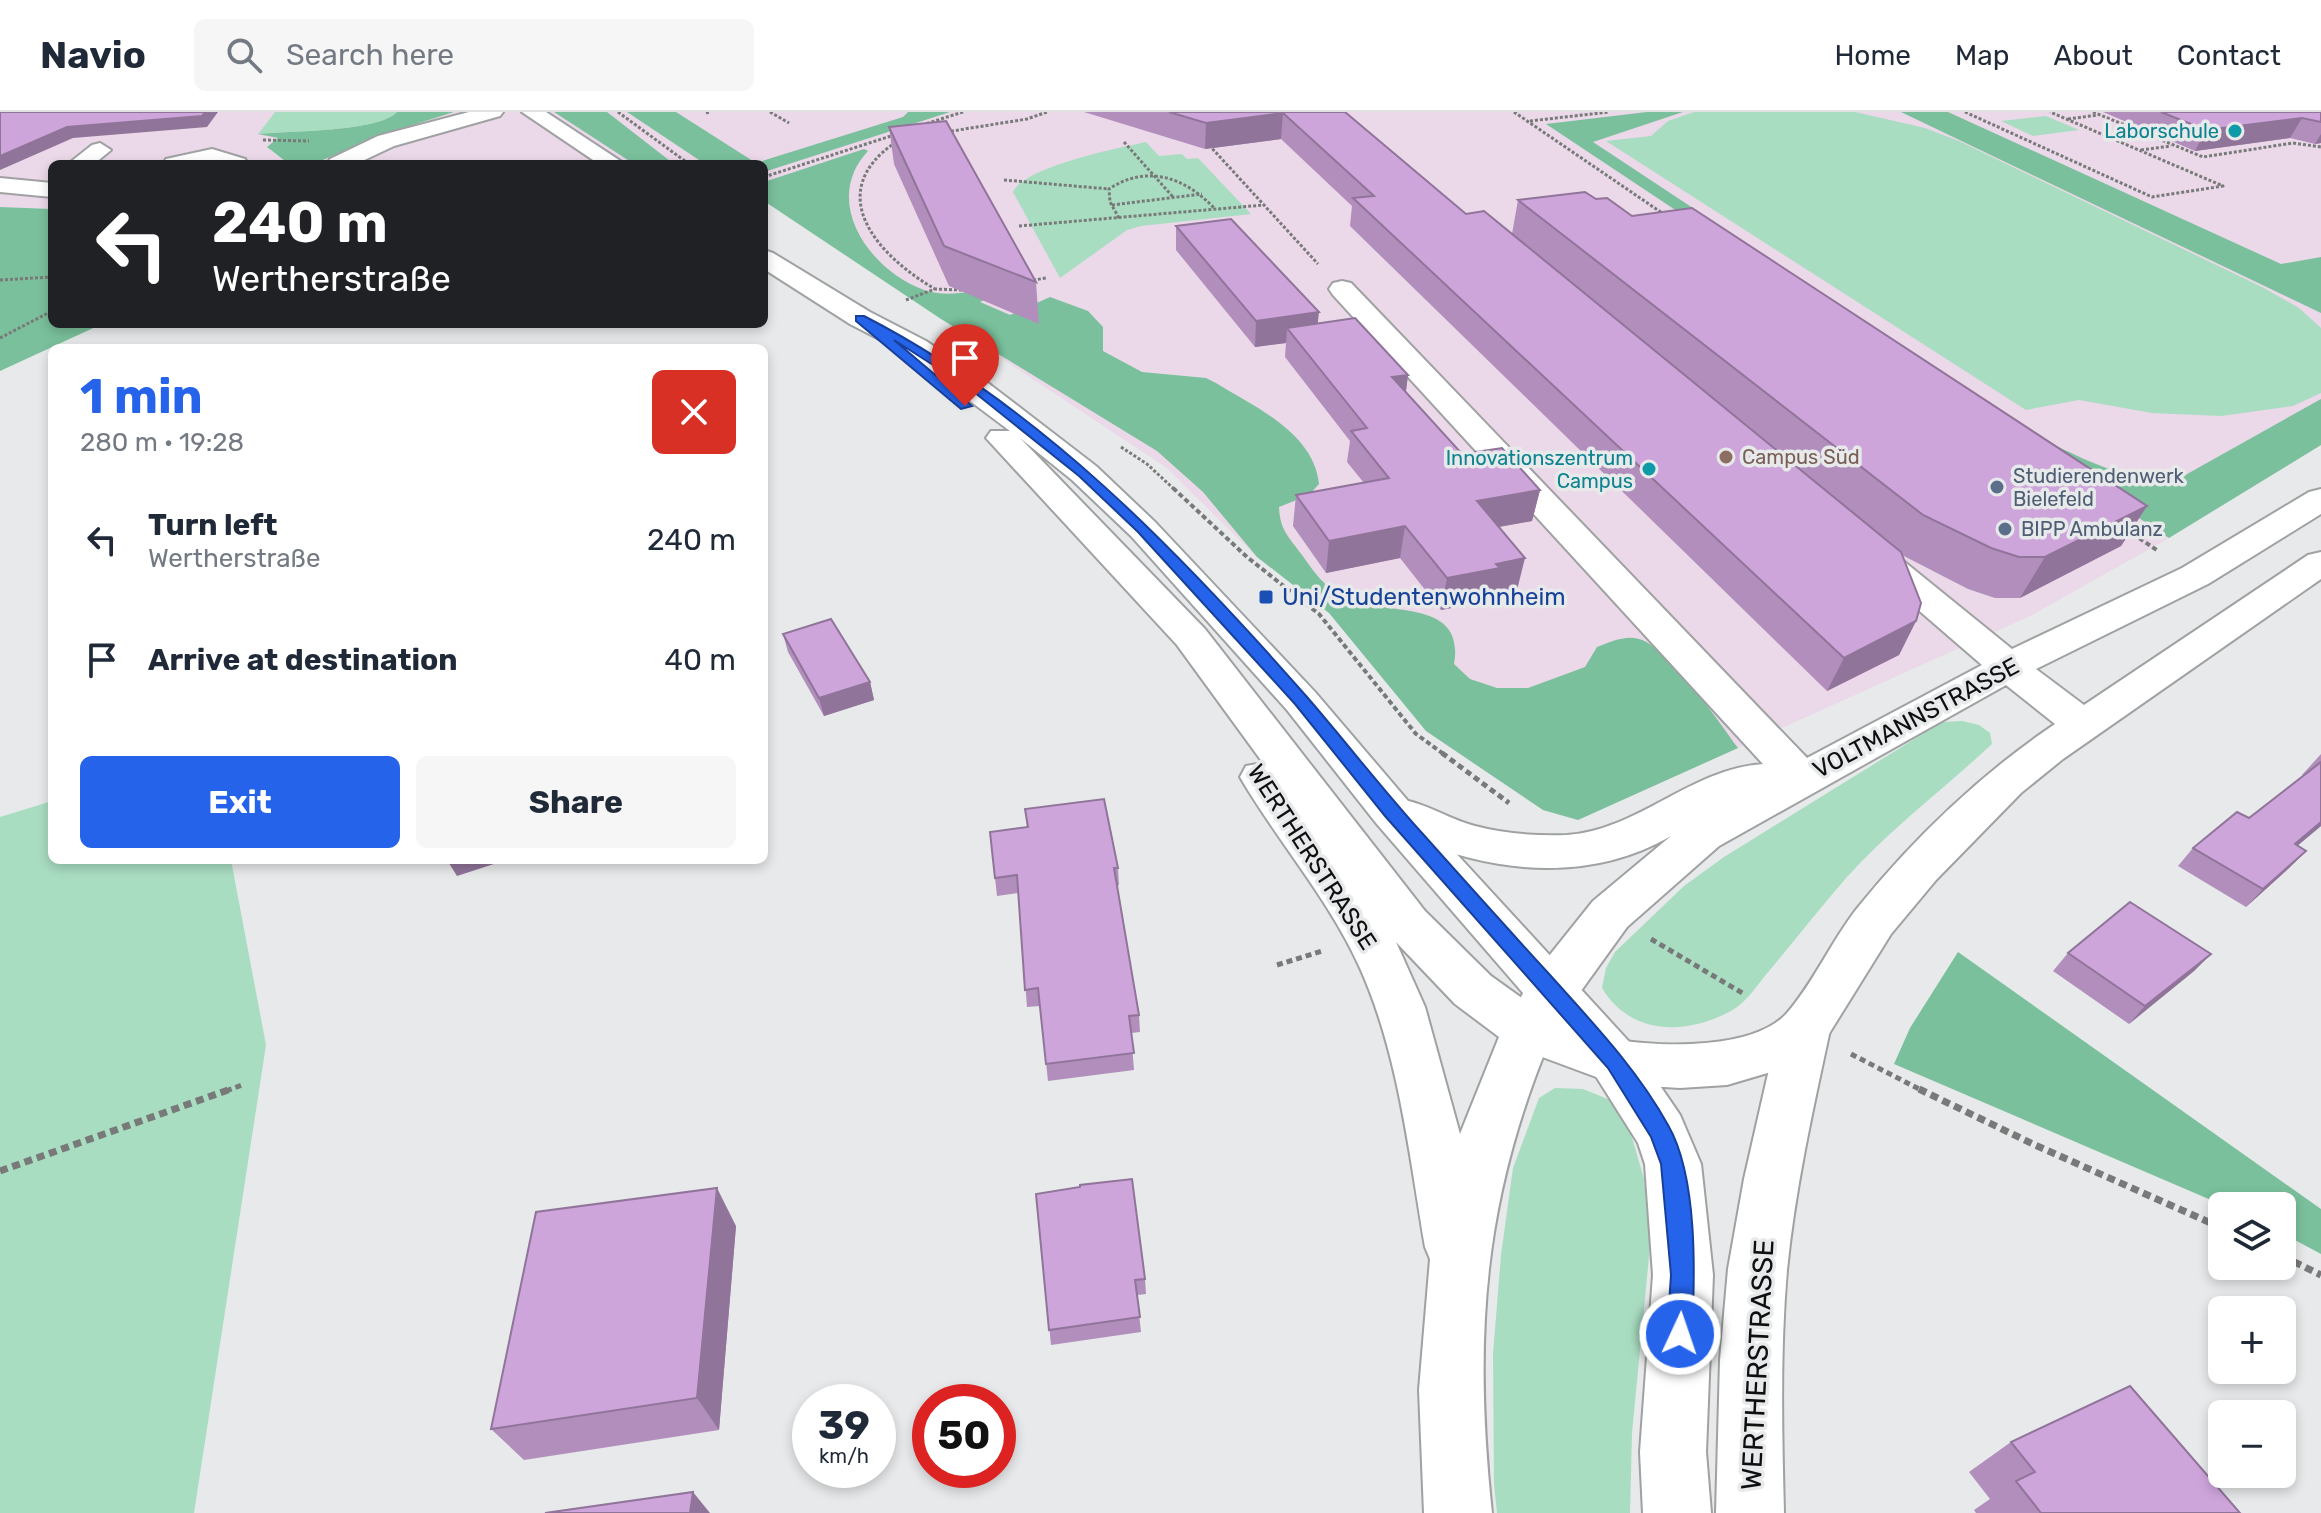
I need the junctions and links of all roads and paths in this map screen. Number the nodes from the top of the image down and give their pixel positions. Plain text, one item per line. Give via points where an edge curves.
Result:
1 (493, 112) edge
2 (532, 112) edge
3 (618, 112) edge
4 (770, 112) edge
5 (963, 112) edge
6 (1047, 112) edge
7 (1514, 112) edge
8 (1609, 112) edge
9 (1965, 112) edge
10 (2050, 112) edge
11 (2093, 112) edge
12 (2099, 114) junction
13 (2066, 119) junction
14 (1528, 122) junction
15 (789, 123) dead end
16 (919, 126) edge
17 (905, 131) edge
18 (942, 133) edge
19 (890, 136) junction
20 (1202, 138) edge
21 (1124, 142) dead end
22 (2174, 146) junction
23 (2321, 147) edge
24 (100, 150) dead end
25 (2140, 151) junction
26 (85, 160) edge
27 (193, 160) edge
28 (224, 160) edge
29 (346, 160) edge
30 (608, 160) edge
31 (684, 160) edge
32 (1153, 175) junction
33 (768, 176) edge
34 (1004, 180) dead end
35 (0, 185) edge
36 (48, 189) edge
37 (1109, 189) junction
38 (1203, 194) junction
39 (1173, 197) junction
40 (1112, 205) junction
41 (1264, 205) junction
42 (1216, 209) junction
43 (1119, 218) junction
44 (1672, 220) edge
45 (1019, 226) dead end
46 (768, 260) edge
47 (48, 277) edge
48 (1046, 278) dead end
49 (0, 280) edge
50 (1019, 282) edge
51 (935, 289) junction
52 (1342, 289) joint
53 (965, 290) edge
54 (899, 302) dead end
55 (48, 312) edge
56 (860, 318) junction
57 (0, 338) edge
58 (2321, 499) edge
59 (2123, 527) edge
60 (1844, 529) edge
61 (2321, 563) edge
62 (1126, 571) junction
63 (2195, 576) junction
64 (2008, 667) junction
65 (2083, 725) junction
66 (1801, 779) junction
67 (1392, 812) junction
68 (1637, 931) dead end
69 (1744, 994) dead end
70 (1540, 1010) junction
71 (1804, 1030) junction
72 (1615, 1062) junction
73 (242, 1085) dead end
74 (0, 1171) edge
75 (2208, 1222) edge
76 (2296, 1263) edge
77 (1457, 1265) junction
78 (2321, 1275) edge
79 (1458, 1513) edge
80 (1677, 1513) edge
81 (1750, 1513) edge

1 - 29 main road via 386,141
2 - 30 main road
3 - 31 path
4 - 15 path
5 - 16 path
6 - 18 path
7 - 14 path
8 - 14 path
9 - 25 path via 2152,197 2223,186
10 - 13 path
11 - 12 path
12 - 13 path
12 - 22 path
13 - 25 path
14 - 44 path
17 - 19 path
19 - 33 path
19 - 51 path via 900,140 868,165 863,182 865,226 902,269
20 - 41 path
21 - 32 path
22 - 23 path via 2203,157 2293,143
22 - 25 path
24 - 26 main road
27 - 28 main road
32 - 37 path via 1128,178
32 - 38 path via 1182,181
32 - 39 path
34 - 37 path
35 - 36 main road
37 - 40 path
38 - 39 path
38 - 42 path
39 - 40 path
40 - 43 path
41 - 42 path
41 - 52 path
42 - 43 path
43 - 45 path
46 - 56 main road, WERTHERSTRASSE
47 - 49 path
48 - 50 path
51 - 53 path
51 - 54 path
52 - 66 main road
55 - 57 path
56 - 62 main road, WERTHERSTRASSE via 1008,444
56 - 67 main road, WERTHERSTRASSE via 916,347 973,386 1084,473 1235,628
58 - 63 main road, VOLTMANNSTRASSE
59 - 63 path
60 - 64 main road
61 - 65 main road
62 - 70 main road, WERTHERSTRASSE via 1191,637 1408,924 1473,990
62 - 77 main road, WERTHERSTRASSE via 1160,634 1369,936 1414,1053
63 - 64 main road, VOLTMANNSTRASSE
64 - 65 main road
64 - 66 main road, VOLTMANNSTRASSE
65 - 71 main road via 2006,782 1920,868 1874,921
66 - 67 main road via 1753,779 1711,794 1632,837 1592,849 1499,847 1456,838
66 - 70 main road, VOLTMANNSTRASSE via 1703,834 1674,857 1610,914
67 - 70 main road, WERTHERSTRASSE
68 - 69 path
70 - 72 main road
70 - 77 main road, WERTHERSTRASSE via 1503,1081
71 - 72 main road via 1770,1051 1727,1063
71 - 75 path via 1953,1108
71 - 81 main road, WERTHERSTRASSE via 1758,1270
72 - 80 main road via 1661,1132 1673,1164 1683,1275 1673,1452
73 - 74 path
76 - 78 path
77 - 79 main road, WERTHERSTRASSE via 1452,1373

